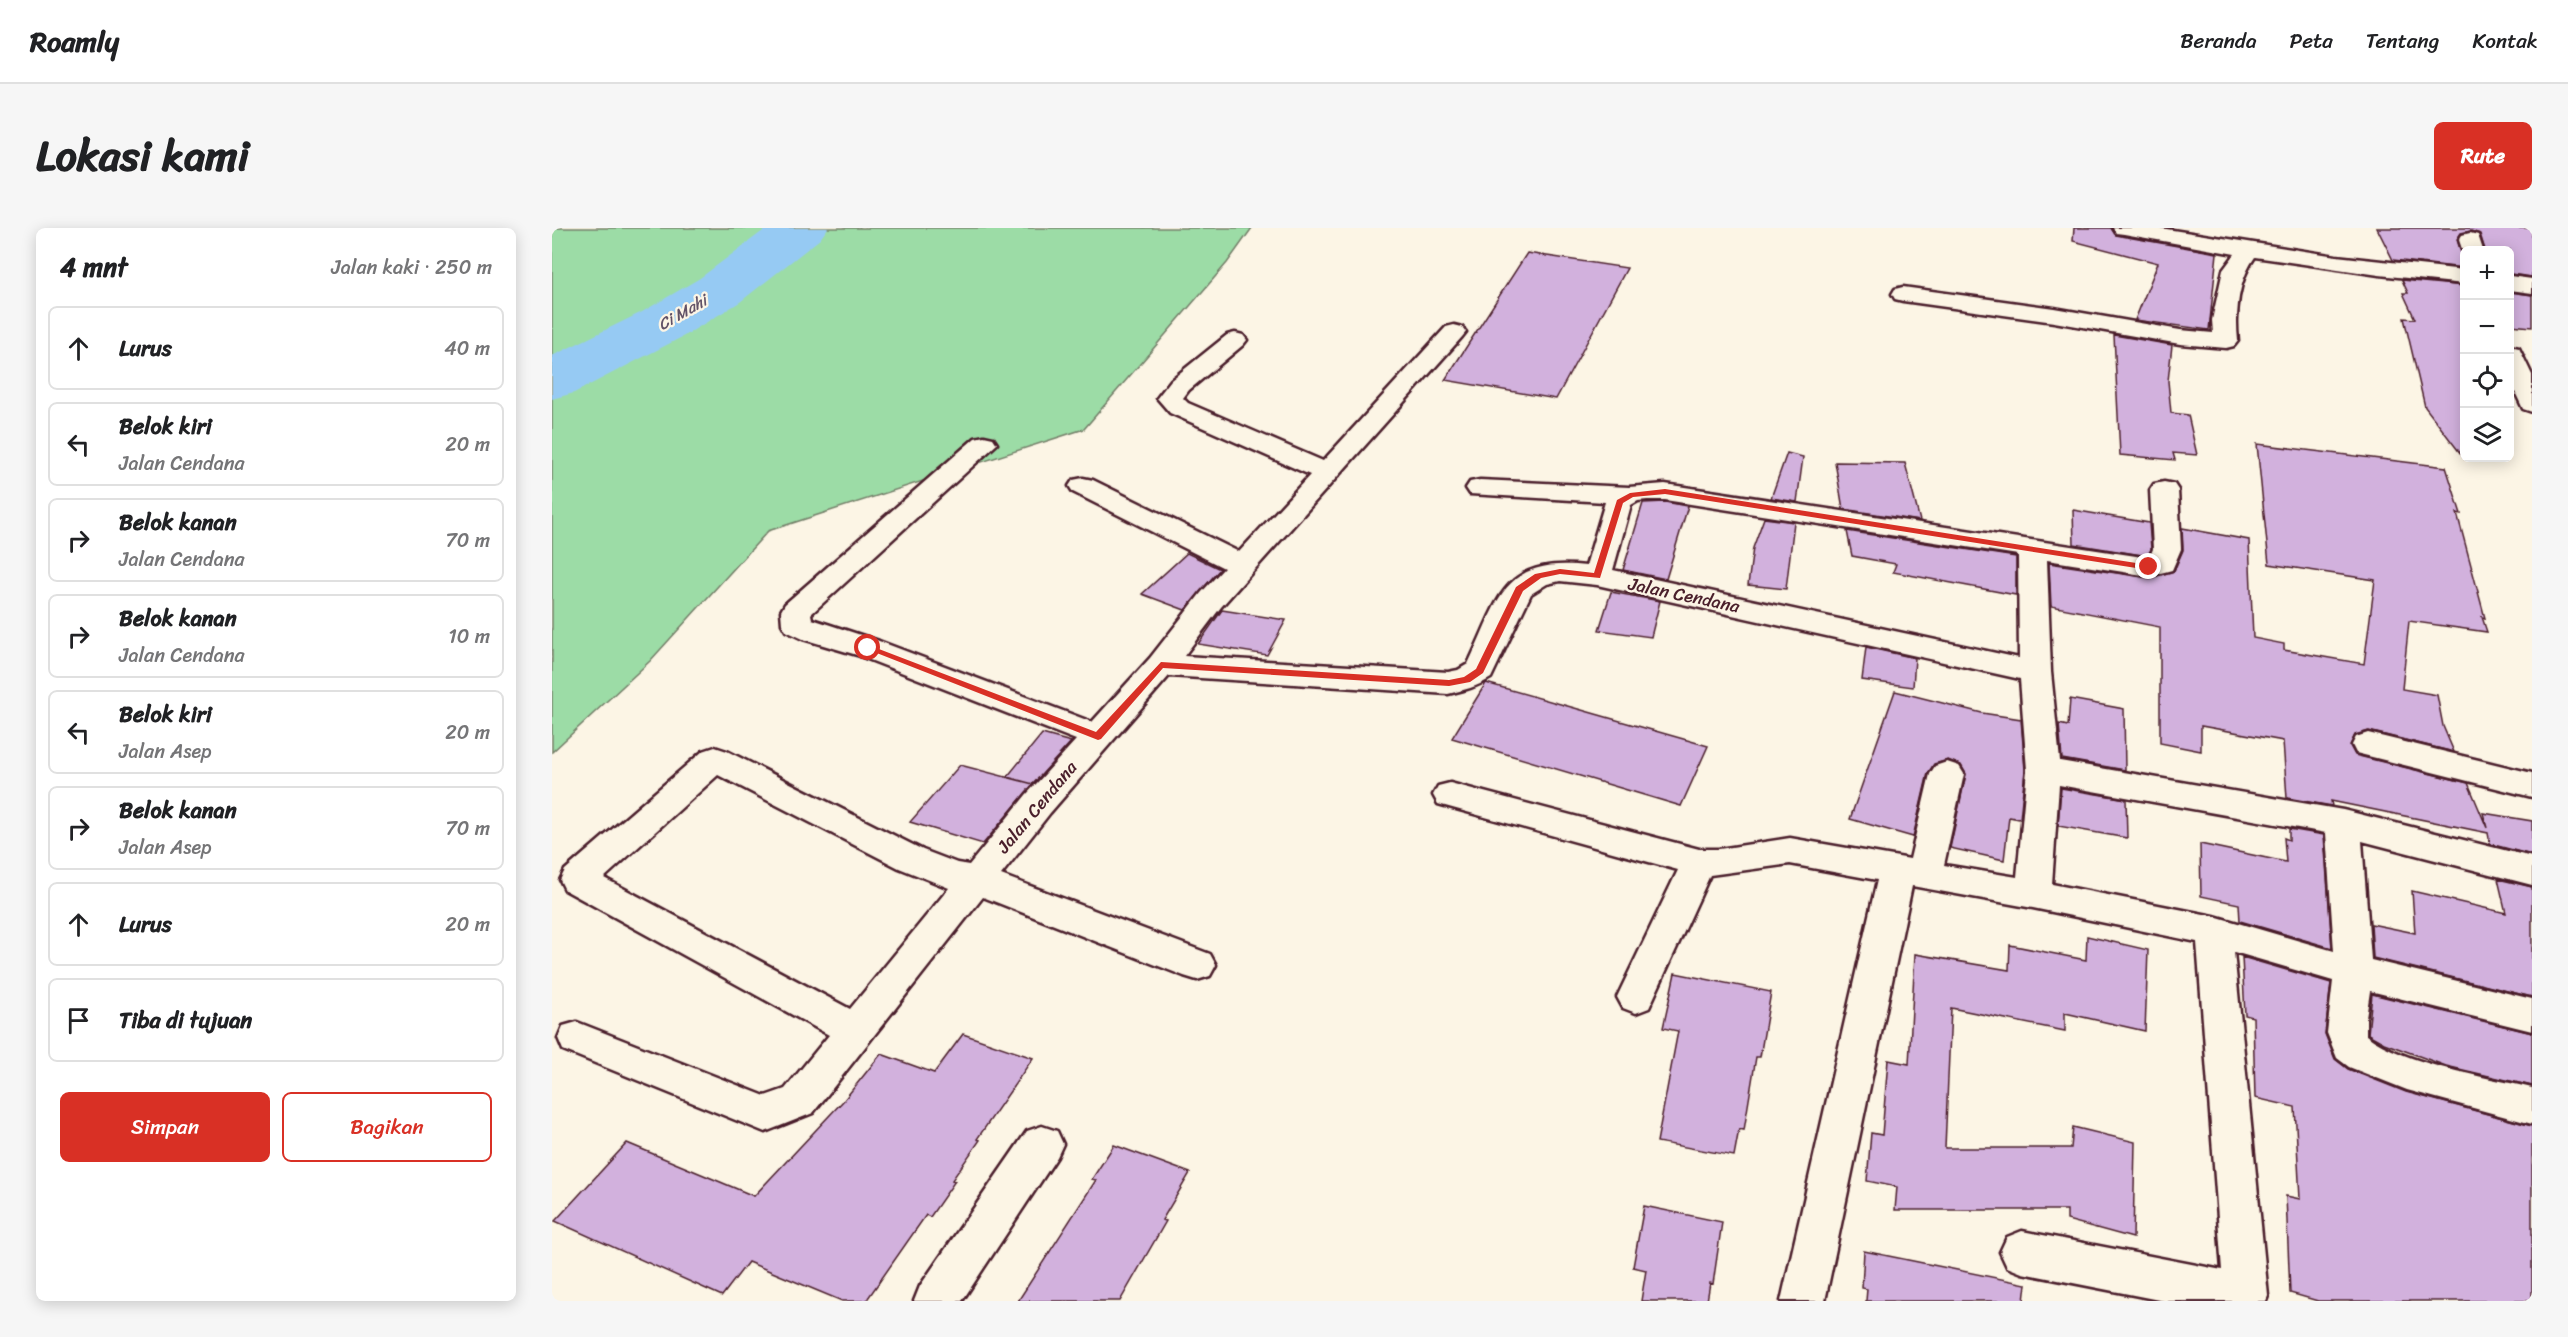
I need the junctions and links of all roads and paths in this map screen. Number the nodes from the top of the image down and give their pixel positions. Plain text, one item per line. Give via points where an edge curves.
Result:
1 (2124, 228) edge
2 (2249, 251) junction
3 (2460, 277) edge
4 (2514, 284) edge
5 (2532, 286) edge
6 (1903, 294) dead end
7 (2514, 299) edge
8 (2532, 301) edge
9 (1454, 332) dead end
10 (1235, 340) dead end
11 (2511, 354) edge
12 (2532, 404) edge
13 (984, 444) dead end
14 (1327, 473) junction
15 (1083, 486) dead end
16 (1480, 488) dead end
17 (2164, 490) dead end
18 (1630, 495) junction
19 (2032, 549) junction
20 (1242, 565) junction
21 (1597, 576) junction
22 (1161, 665) junction
23 (2035, 672) junction
24 (1098, 736) junction
25 (2368, 745) dead end
26 (2044, 770) junction
27 (1947, 774) dead end
28 (2532, 785) edge
29 (1450, 795) dead end
30 (2343, 823) junction
31 (1699, 862) junction
32 (2532, 871) edge
33 (1910, 873) junction
34 (976, 880) junction
35 (2032, 894) junction
36 (2214, 931) junction
37 (1197, 965) dead end
38 (2352, 971) junction
39 (1636, 997) dead end
40 (2532, 1015) edge
41 (855, 1030) junction
42 (577, 1038) dead end
43 (2532, 1106) edge
44 (1042, 1144) dead end
45 (2022, 1252) dead end
46 (2253, 1298) edge
47 (936, 1301) edge
48 (1803, 1301) edge

1 - 2 street
2 - 3 street
2 - 6 street via 2234,270 2224,320 2226,341
4 - 5 street
7 - 8 street
9 - 14 street
10 - 14 street via 1180,384 1170,398 1179,408
11 - 12 street
13 - 24 street via 796,611 797,624
14 - 20 street
15 - 20 street
16 - 18 street
17 - 19 street via 2167,549 2162,564 2149,567
18 - 19 street via 1665,492
18 - 21 street via 1619,502
19 - 23 street
20 - 22 street
21 - 22 street, Jalan Cendana via 1560,572 1528,582 1519,589 1480,671 1449,683
21 - 23 street, Jalan Cendana
22 - 24 street, Jalan Cendana
23 - 26 street
24 - 34 street, Jalan Cendana
25 - 28 street
26 - 30 street
26 - 35 street
27 - 33 street
29 - 31 street
30 - 32 street
30 - 38 street
31 - 33 street via 1790,851
31 - 39 street
33 - 35 street
33 - 48 street
34 - 37 street
34 - 41 street, Jalan Cendana
34 - 41 street via 953,876 911,859 715,759 579,880
35 - 36 street
36 - 38 street
36 - 46 street
38 - 40 street
38 - 43 street via 2346,1036 2352,1047 2390,1068
41 - 42 street, Jalan Cendana via 799,1101 765,1114
44 - 47 street
45 - 46 street

